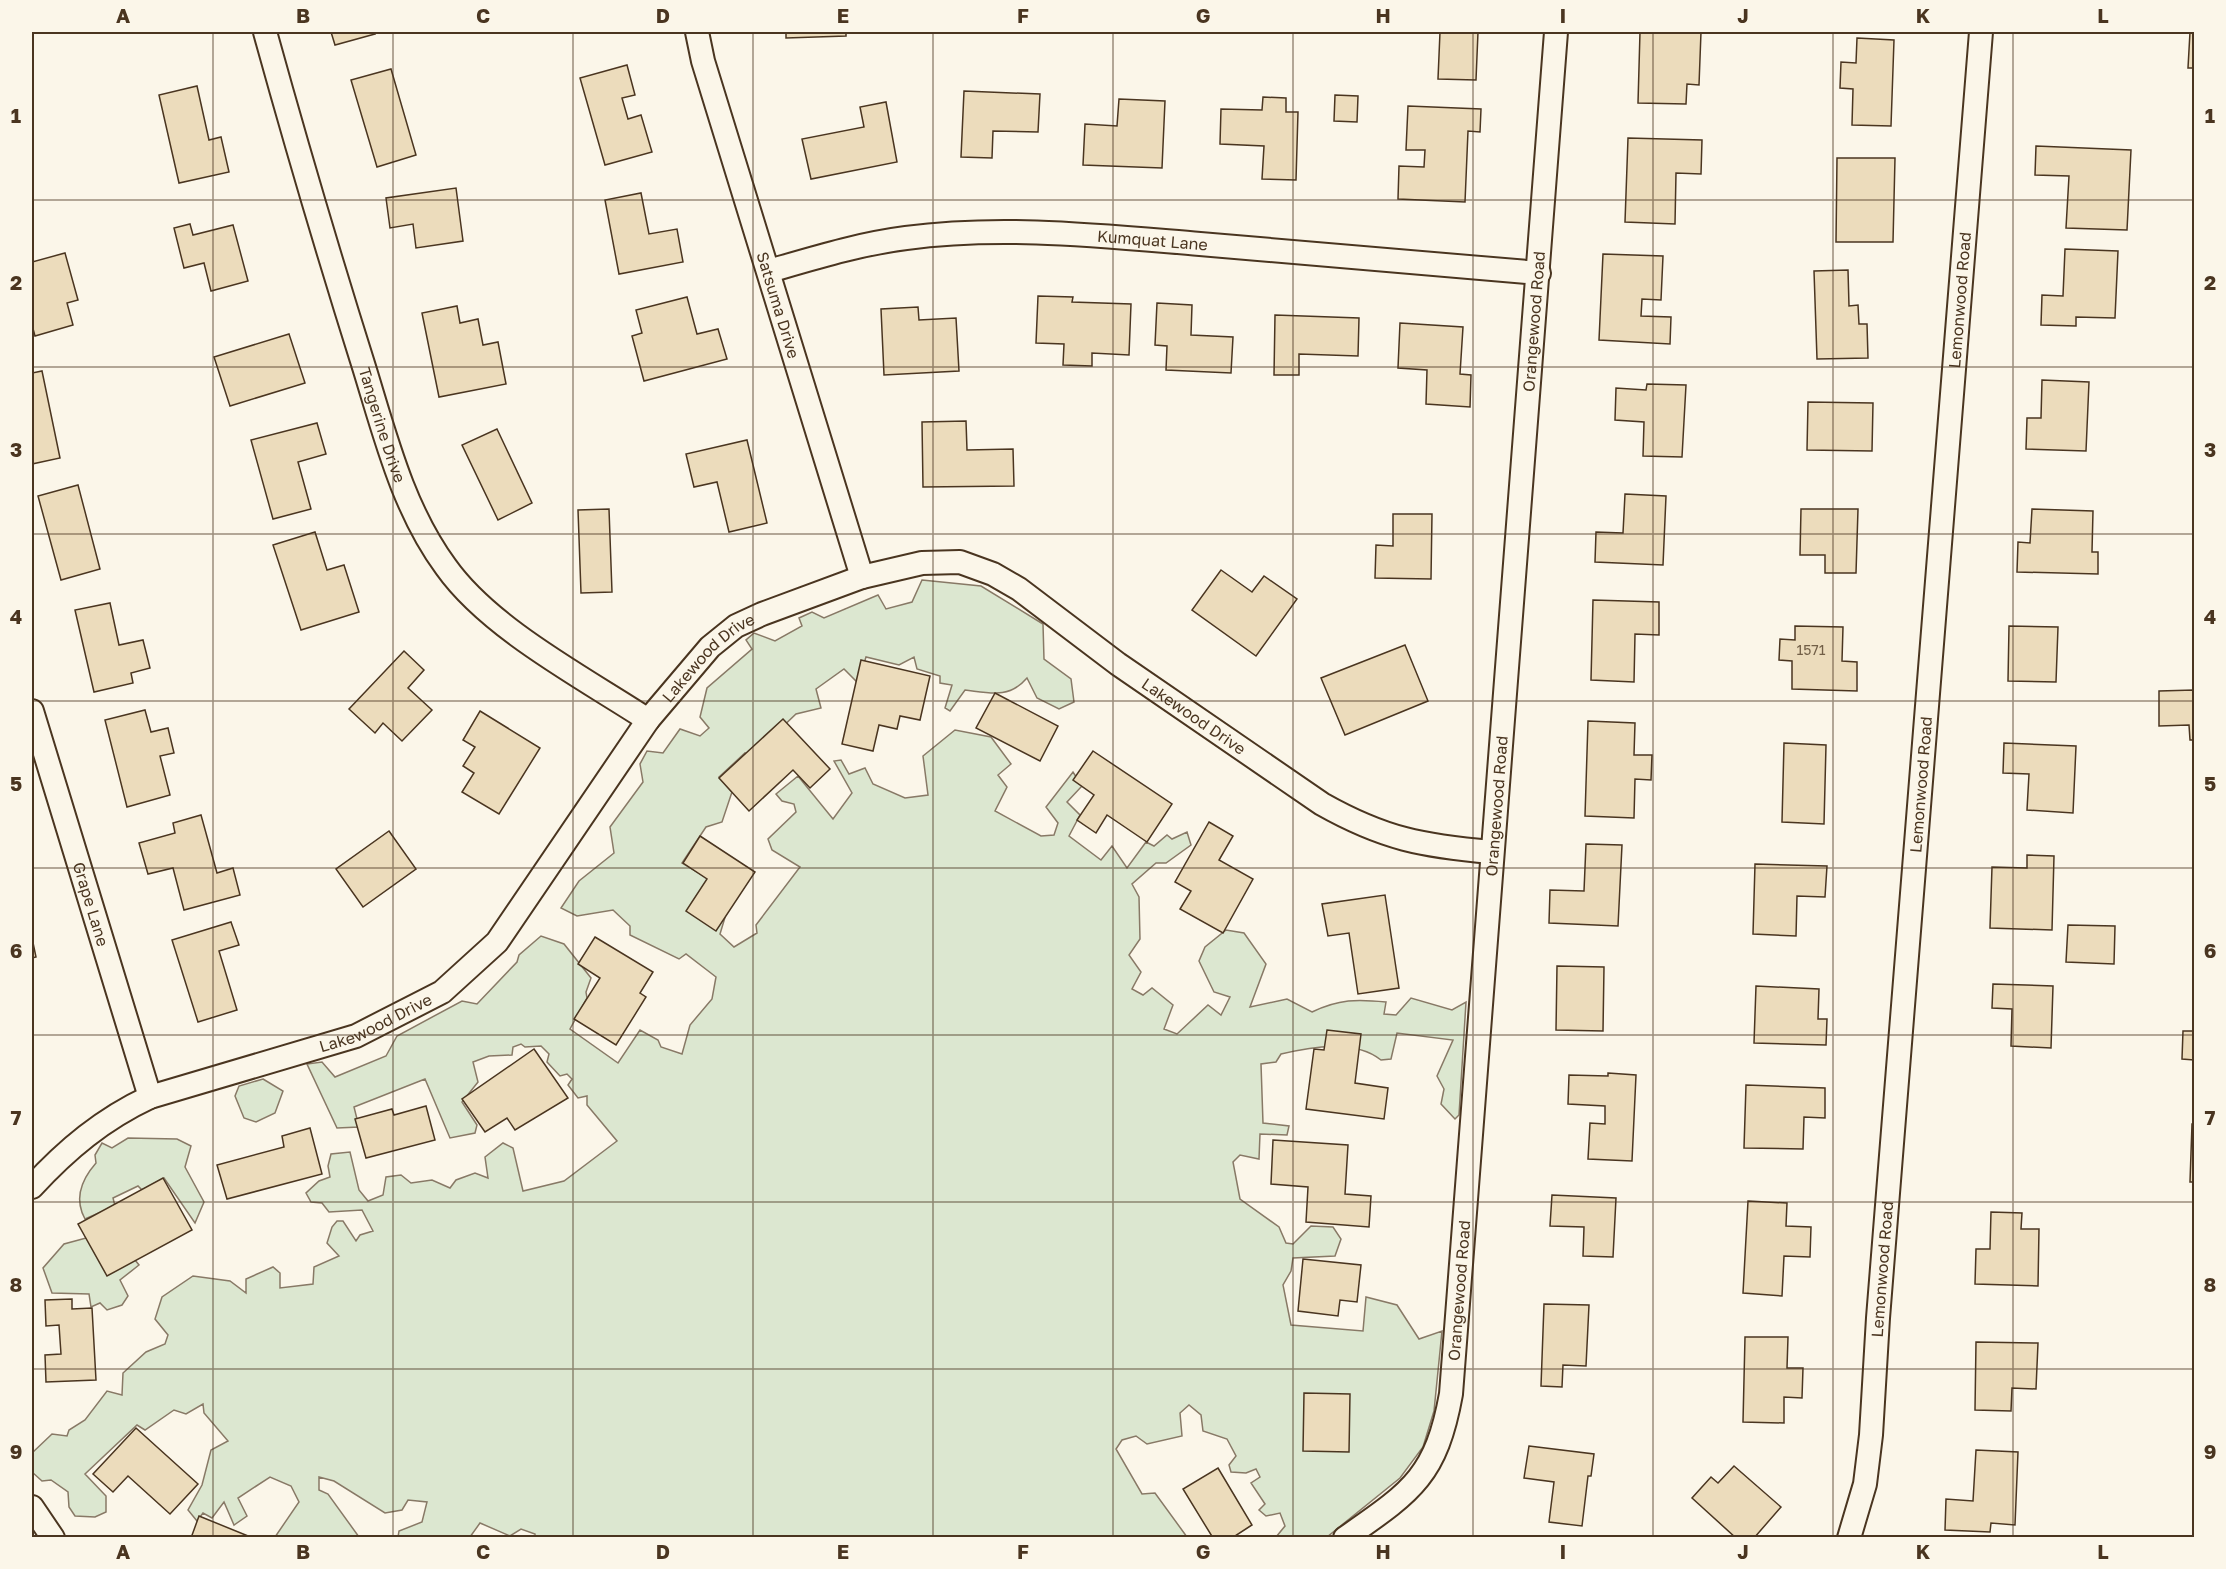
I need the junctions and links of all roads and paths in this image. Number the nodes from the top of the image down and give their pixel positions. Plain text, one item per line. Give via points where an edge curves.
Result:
1 (265, 32) edge
2 (698, 32) edge
3 (1556, 32) edge
4 (1981, 32) edge
5 (769, 271) junction
6 (1539, 273) junction
7 (862, 577) junction
8 (32, 711) edge
9 (648, 720) junction
10 (1492, 852) junction
11 (150, 1097) junction
12 (32, 1187) edge
13 (32, 1507) edge
14 (53, 1538) edge
15 (1345, 1538) edge
16 (1849, 1538) edge

1 - 9 street, Tangerine Drive via 398,476 423,531 446,568 475,601 500,622
2 - 5 street, Satsuma Drive via 703,61
3 - 6 street, Orangewood Road
4 - 16 street, Lemonwood Road via 1871,1435 1865,1484
5 - 6 street, Kumquat Lane via 852,247 979,232 1129,239
5 - 7 street, Satsuma Drive
6 - 10 street, Orangewood Road
7 - 9 street, Lakewood Drive via 736,626 710,647
7 - 10 street, Lakewood Drive via 922,563 960,562 993,574 1322,804 1399,839 1438,848
8 - 11 street, Grape Lane
9 - 11 street, Lakewood Drive via 497,942 442,992 356,1036
10 - 15 street, Orangewood Road via 1451,1394 1444,1430 1432,1460 1413,1487
11 - 12 street, Lakewood Drive via 86,1134
13 - 14 street

